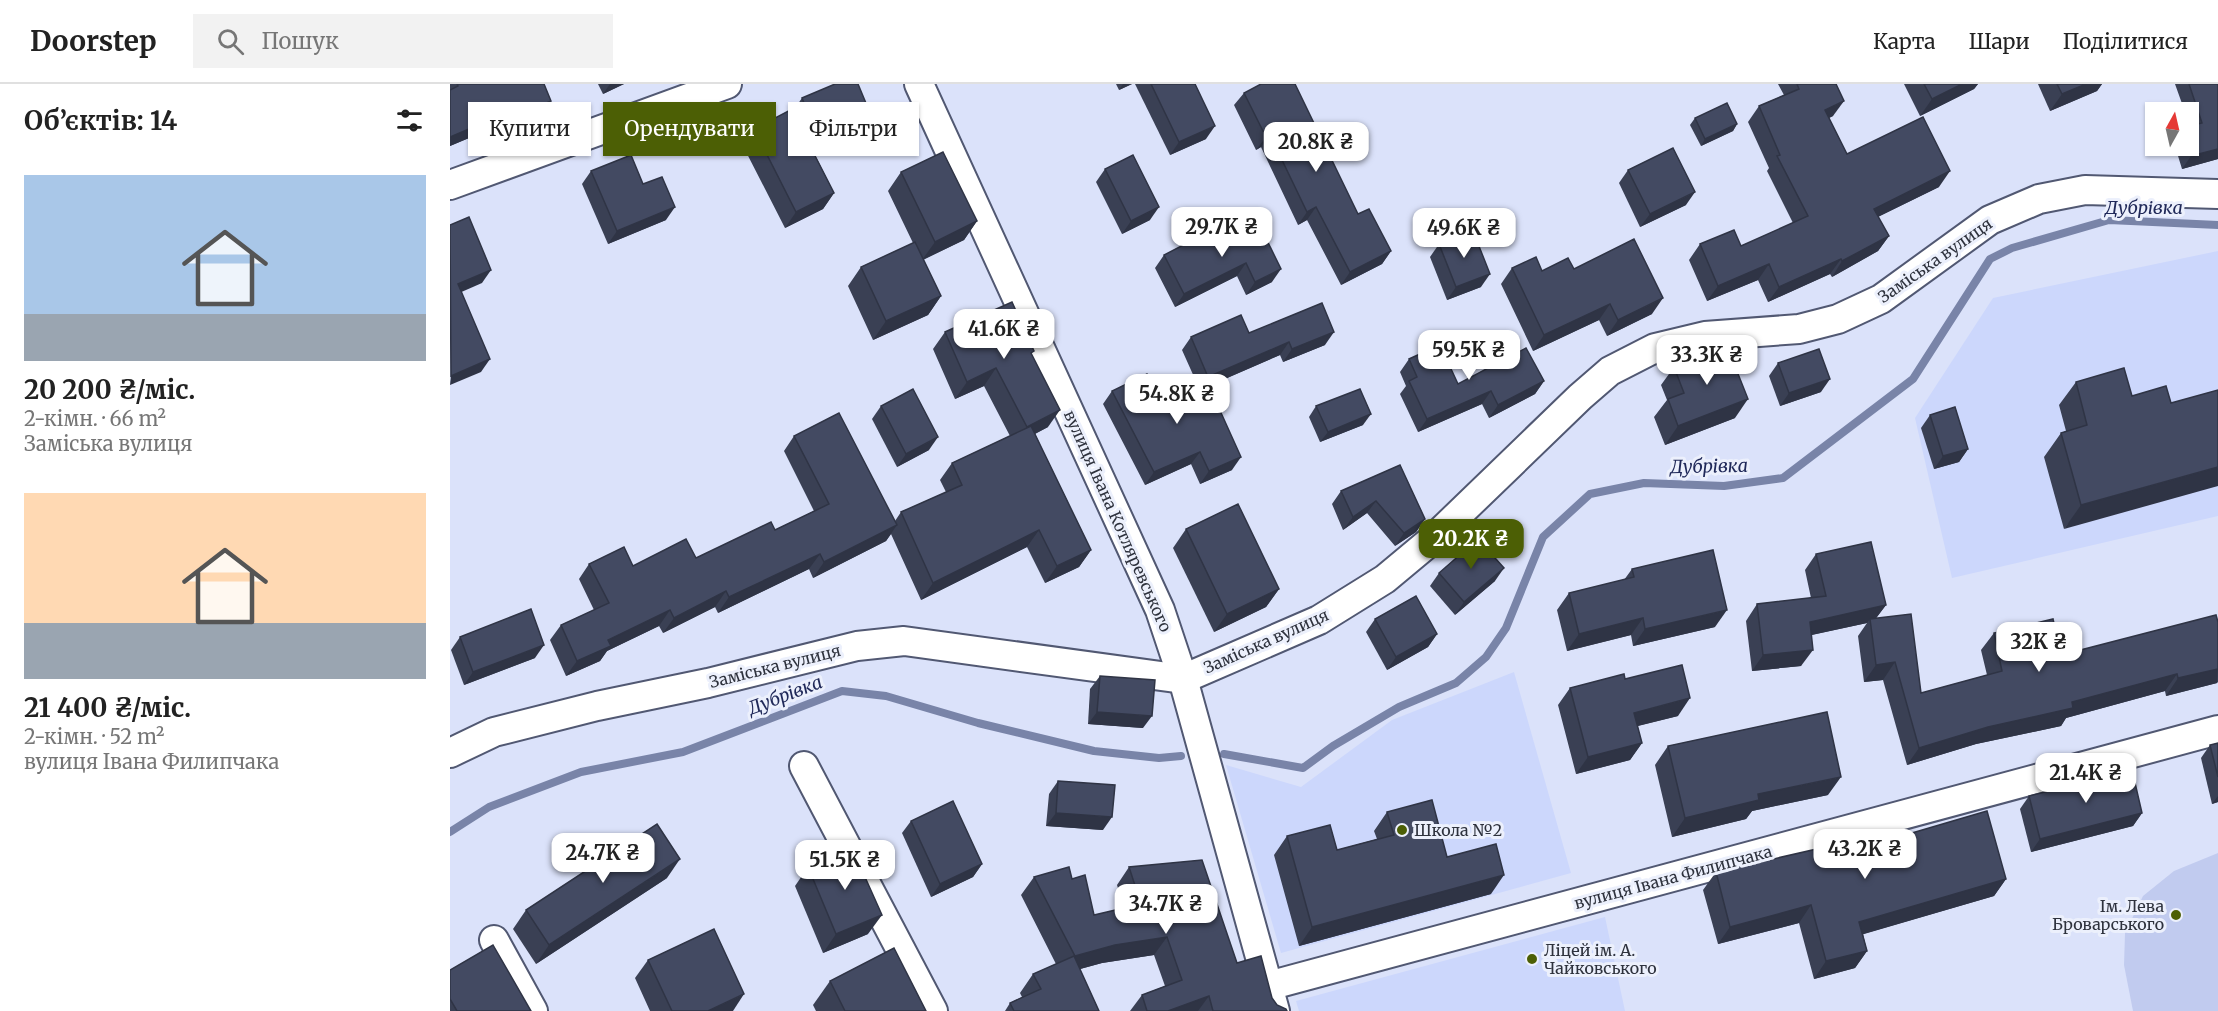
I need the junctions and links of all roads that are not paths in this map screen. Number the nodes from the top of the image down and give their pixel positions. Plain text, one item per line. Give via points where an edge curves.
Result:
1 (727, 84) edge
2 (919, 84) edge
3 (450, 185) edge
4 (2218, 194) edge
5 (1183, 679) junction
6 (2218, 730) edge
7 (450, 753) edge
8 (804, 765) dead end
9 (494, 940) dead end
10 (1272, 998) edge
11 (533, 1011) edge
12 (933, 1011) edge

1 - 3 street
2 - 5 street, вулиця Івана Котляревського via 1160,610
4 - 5 street, Заміська вулиця via 2085,190 2039,199 1989,220 1881,299 1838,319 1799,329 1705,336 1655,348 1603,377 1433,539 1385,579 1319,620
5 - 7 street, Заміська вулиця via 904,641 857,646 597,706 494,732
5 - 10 street, вулиця Івана Котляревського
6 - 10 street, вулиця Івана Филипчака
8 - 12 street
9 - 11 street

